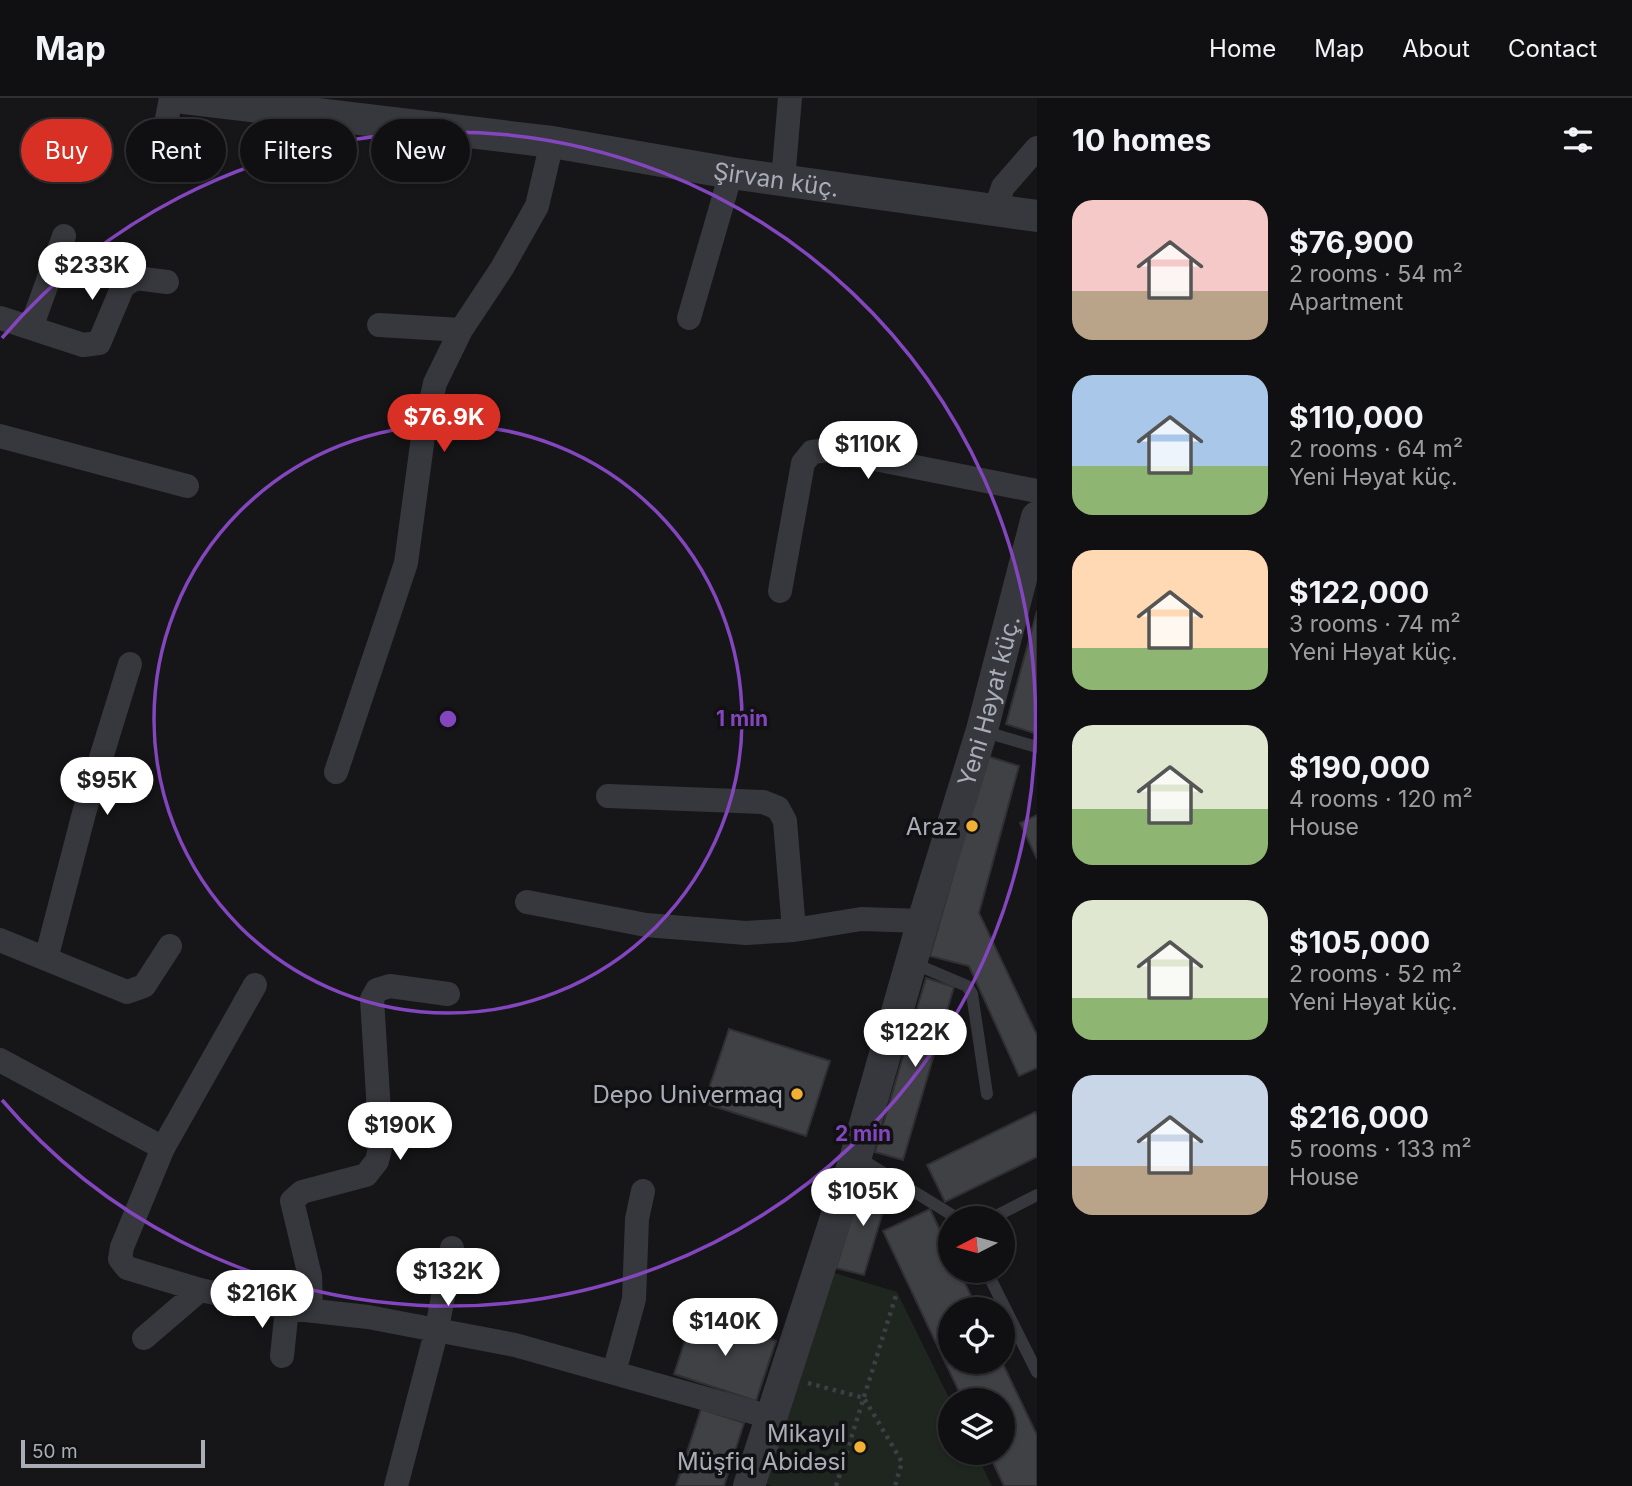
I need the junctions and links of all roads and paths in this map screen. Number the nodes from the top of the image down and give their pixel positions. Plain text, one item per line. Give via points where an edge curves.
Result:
1 (171, 98) edge
2 (184, 98) edge
3 (790, 98) edge
4 (167, 119) edge
5 (552, 142) junction
6 (1037, 148) edge
7 (731, 173) junction
8 (783, 180) junction
9 (995, 211) junction
10 (1037, 216) edge
11 (64, 236) dead end
12 (167, 282) dead end
13 (0, 318) edge
14 (689, 318) dead end
15 (379, 325) dead end
16 (31, 328) junction
17 (461, 330) junction
18 (0, 436) edge
19 (187, 486) dead end
20 (1037, 491) edge
21 (1037, 517) edge
22 (780, 592) dead end
23 (130, 664) dead end
24 (982, 730) junction
25 (1037, 746) edge
26 (336, 772) dead end
27 (608, 796) dead end
28 (527, 902) dead end
29 (923, 921) junction
30 (794, 930) junction
31 (0, 940) edge
32 (170, 946) dead end
33 (46, 959) junction
34 (912, 962) junction
35 (255, 985) dead end
36 (448, 994) dead end
37 (0, 1060) edge
38 (987, 1094) dead end
39 (163, 1148) junction
40 (856, 1156) junction
41 (643, 1191) dead end
42 (1037, 1195) edge
43 (938, 1206) edge
44 (1015, 1206) edge
45 (452, 1248) dead end
46 (992, 1283) edge
47 (200, 1290) junction
48 (897, 1292) dead end
49 (299, 1309) junction
50 (437, 1329) junction
51 (144, 1338) dead end
52 (282, 1356) dead end
53 (614, 1372) junction
54 (1037, 1372) edge
55 (797, 1380) dead end
56 (864, 1398) junction
57 (770, 1417) junction
58 (396, 1486) edge
59 (750, 1486) edge
60 (836, 1486) edge
61 (895, 1486) edge

1 - 4 street
2 - 5 street, Şirvan küç.
3 - 8 street
5 - 7 street, Şirvan küç.
5 - 17 street via 537,206
6 - 9 street via 1003,187
7 - 8 street, Şirvan küç.
7 - 14 street
8 - 9 street, Şirvan küç.
9 - 10 street, Şirvan küç.
11 - 16 street
12 - 16 street via 136,278 123,286 99,343 83,345
13 - 16 street
15 - 17 street
17 - 26 street via 435,383 406,563
18 - 19 street
20 - 22 street via 829,450 812,452 803,463
21 - 24 street, Yeni Həyat küç.
23 - 33 street
24 - 25 lane
24 - 29 street, Yeni Həyat küç.
27 - 30 street via 763,802 778,808 785,821
28 - 30 street via 646,925 746,933
29 - 30 street via 861,919
29 - 34 street, Yeni Həyat küç.
31 - 33 street
32 - 33 street via 145,986 127,992
34 - 38 lane via 967,986 972,994
34 - 40 street, Yeni Həyat küç.
35 - 39 street
36 - 49 street via 390,986 377,989 372,999 381,1144 377,1161 366,1175 302,1192 292,1201 310,1276
37 - 39 street
39 - 47 street via 120,1259 127,1268
40 - 43 lane
40 - 57 street, Yeni Həyat küç.
41 - 53 street via 637,1219 634,1300
42 - 44 lane
45 - 50 street
46 - 54 lane
47 - 49 street
47 - 51 street
48 - 56 path
49 - 50 street
49 - 52 street
50 - 53 street
50 - 58 street
53 - 57 street
55 - 56 path
56 - 60 path
56 - 61 path via 902,1462
57 - 59 street, Yeni Həyat küç.

